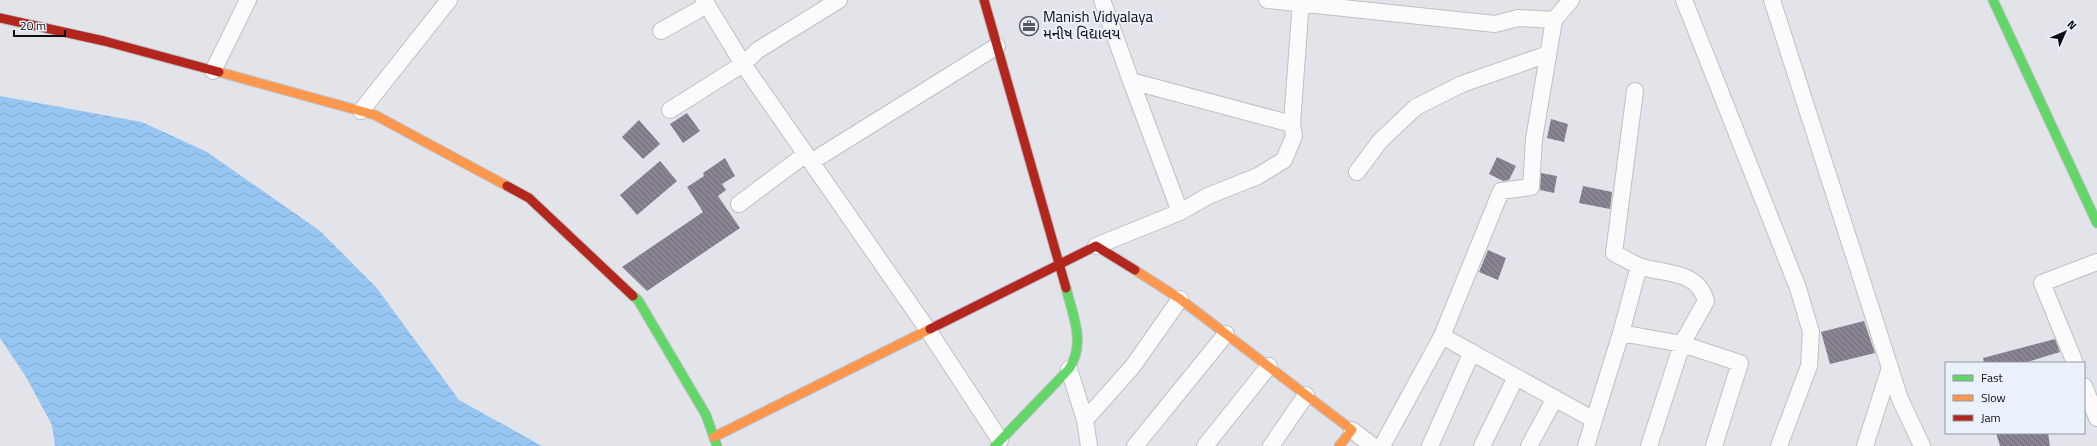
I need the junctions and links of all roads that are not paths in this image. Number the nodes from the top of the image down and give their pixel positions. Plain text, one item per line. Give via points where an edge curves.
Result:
1 (248, 0) edge
2 (449, 0) edge
3 (839, 0) edge
4 (984, 0) edge
5 (1102, 0) edge
6 (1267, 0) edge
7 (1571, 0) edge
8 (1684, 0) edge
9 (1772, 0) edge
10 (1993, 0) edge
11 (706, 2) edge
12 (1300, 2) edge
13 (0, 18) edge
14 (1554, 20) junction
15 (661, 30) dead end
16 (997, 46) junction
17 (1548, 54) junction
18 (743, 64) junction
19 (212, 71) junction
20 (1131, 81) junction
21 (1635, 91) dead end
22 (670, 110) dead end
23 (361, 111) junction
24 (1292, 124) junction
25 (808, 158) junction
26 (1357, 172) dead end
27 (739, 204) dead end
28 (1180, 212) junction
29 (2097, 223) edge
30 (1096, 246) junction
31 (2097, 262) edge
32 (1060, 264) junction
33 (1639, 266) junction
34 (1180, 300) junction
35 (928, 330) junction
36 (1621, 333) junction
37 (1226, 334) junction
38 (1442, 336) junction
39 (1682, 344) junction
40 (1472, 352) junction
41 (2075, 362) edge
42 (1269, 366) junction
43 (1890, 368) junction
44 (1069, 369) junction
45 (1516, 377) junction
46 (2085, 388) edge
47 (1306, 395) junction
48 (1555, 398) junction
49 (2097, 418) edge
50 (1085, 420) junction
51 (1594, 420) junction
52 (1352, 430) junction
53 (714, 437) junction
54 (997, 443) edge
55 (717, 446) edge
56 (1089, 446) edge
57 (1135, 446) edge
58 (1205, 446) edge
59 (1271, 446) edge
60 (1339, 446) edge
61 (1373, 446) edge
62 (1382, 446) edge
63 (1430, 446) edge
64 (1482, 446) edge
65 (1529, 446) edge
66 (1586, 446) edge
67 (1649, 446) edge
68 (1714, 446) edge
69 (1779, 446) edge
70 (1865, 446) edge
71 (1922, 446) edge

1 - 19 street
2 - 23 street
3 - 18 street via 758,50
4 - 16 main road
5 - 20 street
6 - 12 street
7 - 14 street
8 - 69 street via 1798,288 1811,332 1809,366
9 - 43 street
10 - 29 main road
11 - 15 street
11 - 18 street
12 - 14 street via 1495,24 1518,18
12 - 24 street
13 - 19 main road via 104,41
14 - 17 street
16 - 25 street
16 - 32 main road
17 - 26 street via 1462,84 1416,107 1380,140
17 - 38 street via 1534,139 1531,187 1501,191
18 - 22 street
18 - 25 street
19 - 23 main road
20 - 24 street
20 - 28 street
21 - 33 street via 1614,253
23 - 53 main road via 375,115 529,198 638,300 706,415
24 - 28 street via 1294,136 1284,160 1258,176 1208,196
25 - 27 street
25 - 35 street
28 - 30 street
30 - 32 main road
30 - 34 main road
31 - 41 street via 2042,283
32 - 35 main road
32 - 44 main road via 1078,345 1076,358
33 - 36 street
33 - 39 street via 1689,278 1703,290 1706,301
34 - 37 main road
34 - 50 street via 1133,366
35 - 53 main road
35 - 54 street
36 - 39 street
36 - 51 street
37 - 42 main road
37 - 57 street
38 - 40 street
38 - 62 street
39 - 67 street
39 - 68 street via 1740,363
40 - 45 street
40 - 63 street
42 - 47 main road
42 - 58 street
43 - 70 street
43 - 71 street via 1900,399
44 - 50 street
44 - 54 main road
45 - 48 street
45 - 64 street
46 - 49 street
47 - 52 main road
47 - 59 street
48 - 51 street
48 - 65 street
50 - 56 street
51 - 66 street
52 - 60 main road
52 - 61 street
53 - 55 main road

